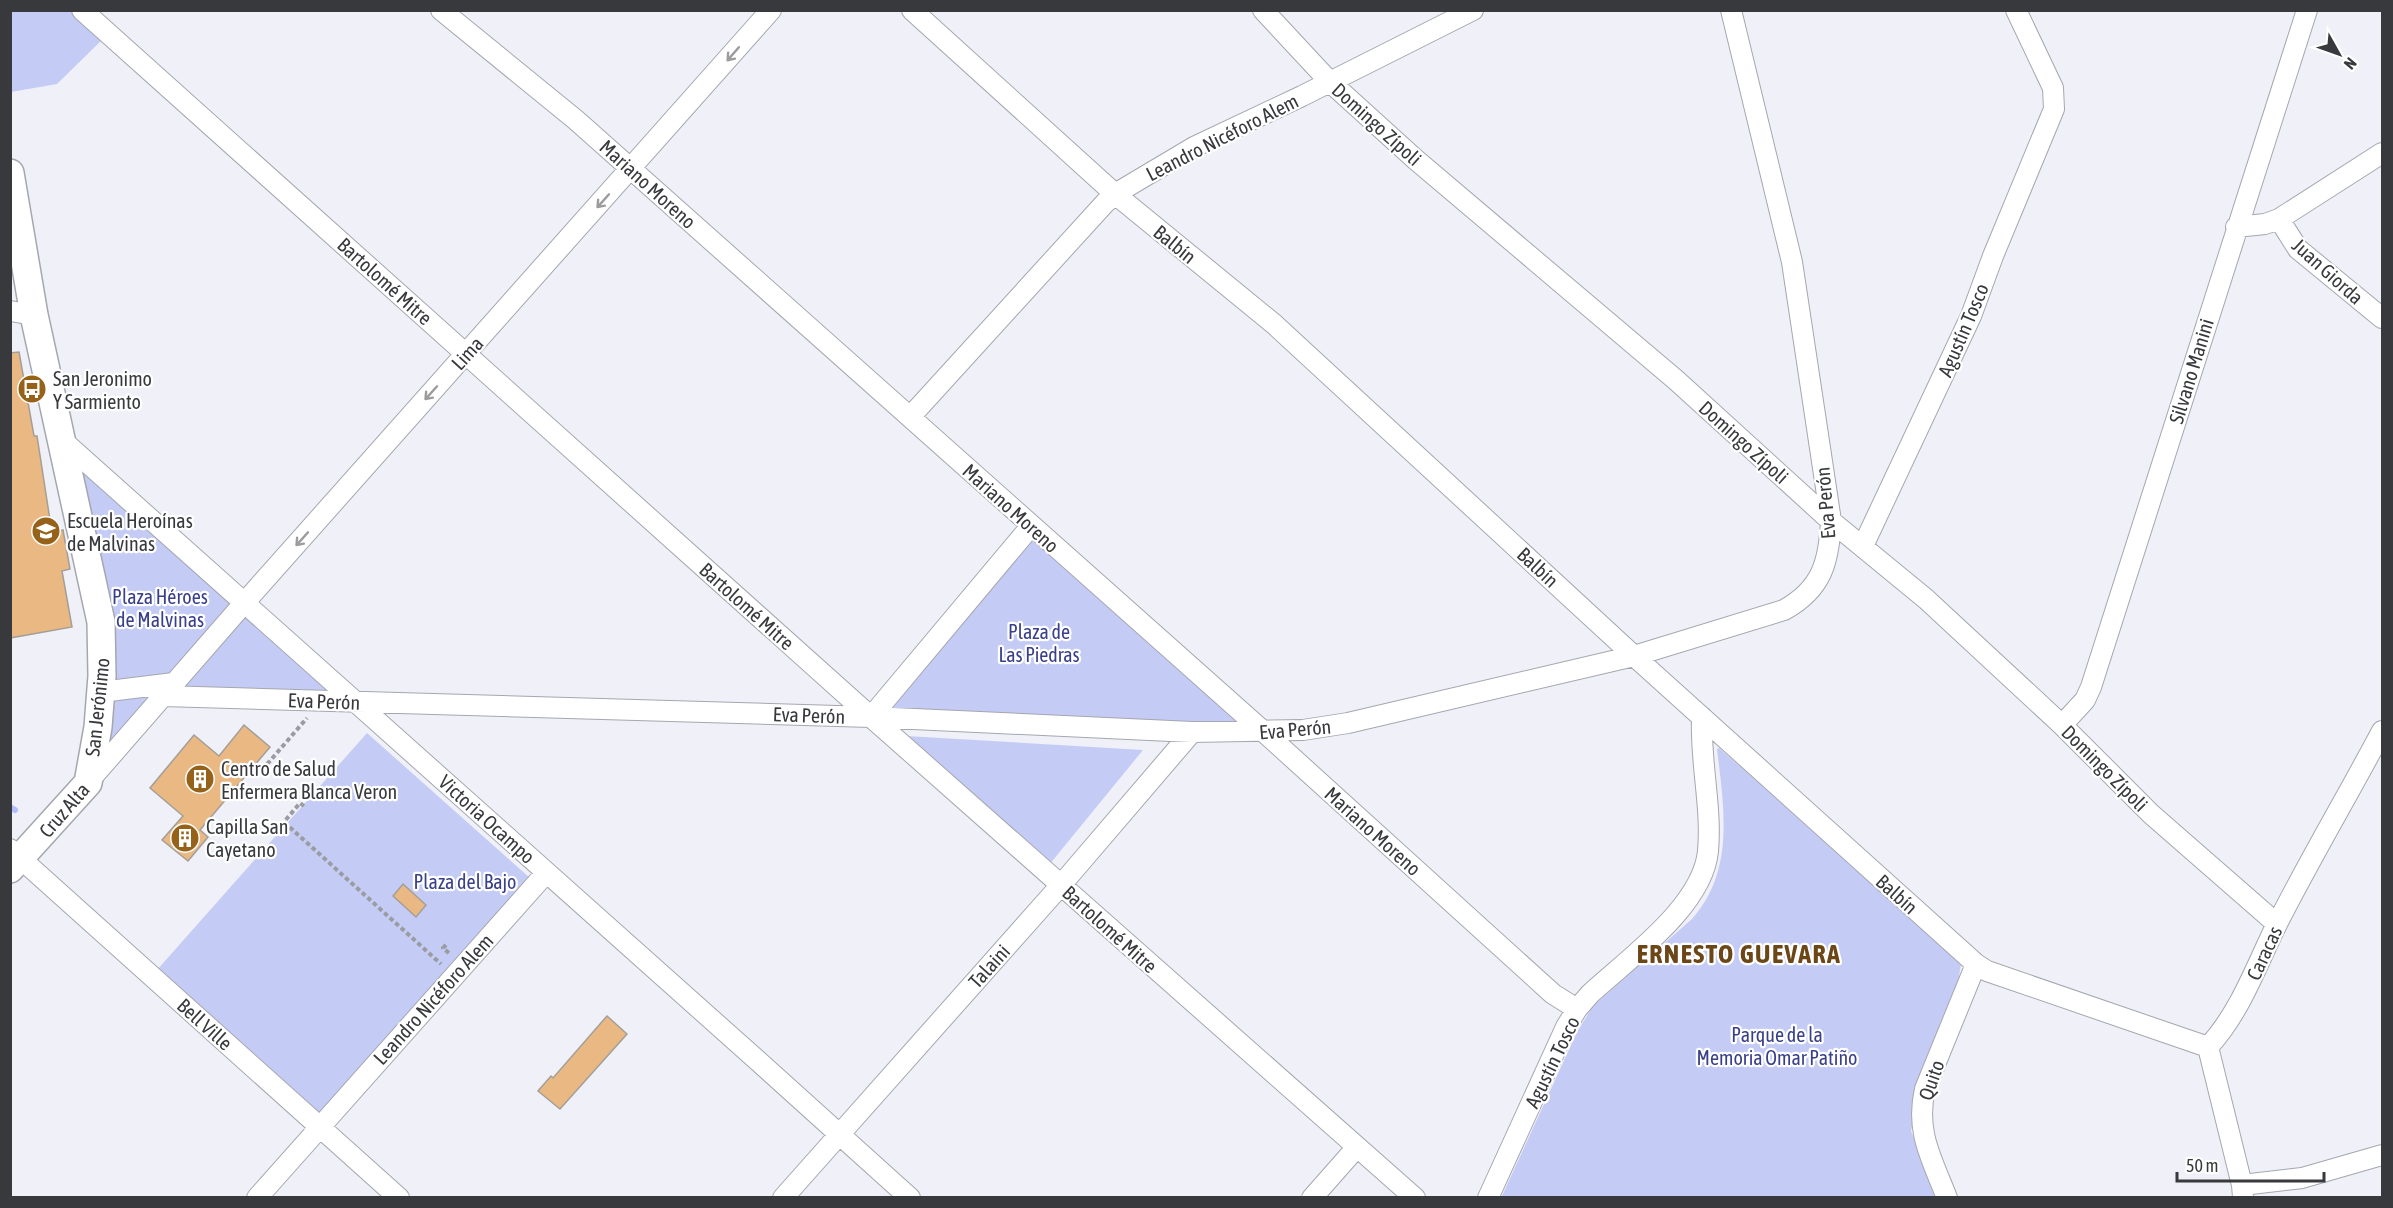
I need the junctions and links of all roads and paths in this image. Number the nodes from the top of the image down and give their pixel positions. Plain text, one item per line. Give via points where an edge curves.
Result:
1 (82, 10) edge
2 (441, 10) edge
3 (771, 10) edge
4 (912, 10) edge
5 (1263, 10) edge
6 (1473, 10) edge
7 (1731, 10) edge
8 (2016, 10) edge
9 (2307, 10) edge
10 (1329, 81) junction
11 (2382, 153) edge
12 (631, 170) junction
13 (10, 173) edge
14 (1115, 194) junction
15 (2279, 219) junction
16 (2236, 227) junction
17 (22, 313) edge
18 (2382, 318) edge
19 (466, 354) junction
20 (910, 417) junction
21 (63, 441) junction
22 (1831, 521) junction
23 (1031, 526) junction
24 (1863, 546) junction
25 (245, 602) junction
26 (1634, 656) junction
27 (169, 689) junction
28 (101, 692) junction
29 (321, 701) junction
30 (359, 702) junction
31 (871, 717) junction
32 (1702, 717) junction
33 (2062, 725) junction
34 (2382, 731) edge
35 (1192, 732) junction
36 (1264, 732) junction
37 (256, 764) dead end
38 (88, 783) junction
39 (304, 806) dead end
40 (14, 859) edge
41 (546, 873) junction
42 (1061, 885) junction
43 (2277, 924) junction
44 (1976, 964) junction
45 (445, 968) dead end
46 (1577, 1009) junction
47 (2208, 1047) junction
48 (319, 1126) junction
49 (839, 1134) junction
50 (1357, 1147) junction
51 (2382, 1155) edge
52 (2242, 1191) edge
53 (256, 1197) edge
54 (399, 1197) edge
55 (783, 1197) edge
56 (910, 1197) edge
57 (1312, 1197) edge
58 (1414, 1197) edge
59 (1488, 1197) edge
60 (1947, 1197) edge

1 - 19 street, Bartolomé Mitre
2 - 12 street, Mariano Moreno
3 -> 12 street, Lima
4 - 14 street, Balbín
5 - 10 street, Domingo Zípoli
6 - 10 street, Leandro Nicéforo Alem
7 - 22 street, Eva Perón via 1788,243
8 - 24 street, Agustín Tosco via 2053,88 2054,109 1971,316
9 - 16 street, Silvano Manini
10 - 14 street, Leandro Nicéforo Alem via 1194,147
10 - 22 street, Domingo Zípoli via 1668,373
11 - 15 street
12 -> 19 street, Lima
12 - 20 street, Mariano Moreno
13 - 17 main road, San Jerónimo
14 - 20 street, Leandro Nicéforo Alem
14 - 26 street, Balbín via 1274,324
15 - 16 street
15 - 18 street, Juan Giorda via 2298,249
16 - 33 street, Silvano Manini via 2091,687 2085,700
17 - 21 main road, San Jerónimo
19 -> 25 street, Lima
19 - 31 street, Bartolomé Mitre
20 - 23 street, Mariano Moreno
21 - 25 street, Victoria Ocampo
21 - 28 main road, San Jerónimo via 101,622
22 - 24 street, Domingo Zípoli
22 - 26 street, Eva Perón via 1825,567 1800,601 1763,618
23 - 31 street
23 - 36 street, Mariano Moreno
24 - 33 street, Domingo Zípoli
25 - 27 street, Lima
25 - 30 street, Victoria Ocampo
26 - 32 street, Balbín
26 - 36 street, Eva Perón via 1348,723
27 - 28 street, Eva Perón
27 - 29 street, Eva Perón
27 - 38 street, Cruz Alta
28 - 38 main road, San Jerónimo
29 - 30 street, Eva Perón
29 - 37 path via 263,770
30 - 31 street, Eva Perón
30 - 41 street, Victoria Ocampo
31 - 35 street, Eva Perón
31 - 42 street, Bartolomé Mitre
32 - 44 street, Balbín
32 - 46 street, Agustín Tosco via 1708,829 1702,875 1678,912
33 - 43 street, Domingo Zípoli via 2151,814
34 - 43 street, Caracas
35 - 36 street, Eva Perón
35 - 42 street, Talaini
36 - 46 street, Mariano Moreno via 1553,994
38 - 40 main road, Cruz Alta
39 - 45 path via 300,803 284,822
40 - 48 street, Bell Ville
41 - 48 street, Leandro Nicéforo Alem
41 - 49 street, Victoria Ocampo
42 - 49 street, Talaini
42 - 50 street, Bartolomé Mitre
43 - 47 street, Caracas via 2247,989
44 - 47 street, Balbín
44 - 60 street, Quito via 1925,1089 1921,1108 1925,1140
46 - 59 street, Agustín Tosco
47 - 52 street
48 - 53 street, Leandro Nicéforo Alem
48 - 54 street, Bell Ville
49 - 55 street, Talaini
49 - 56 street, Victoria Ocampo
50 - 57 street
50 - 58 street, Bartolomé Mitre
51 - 52 street

